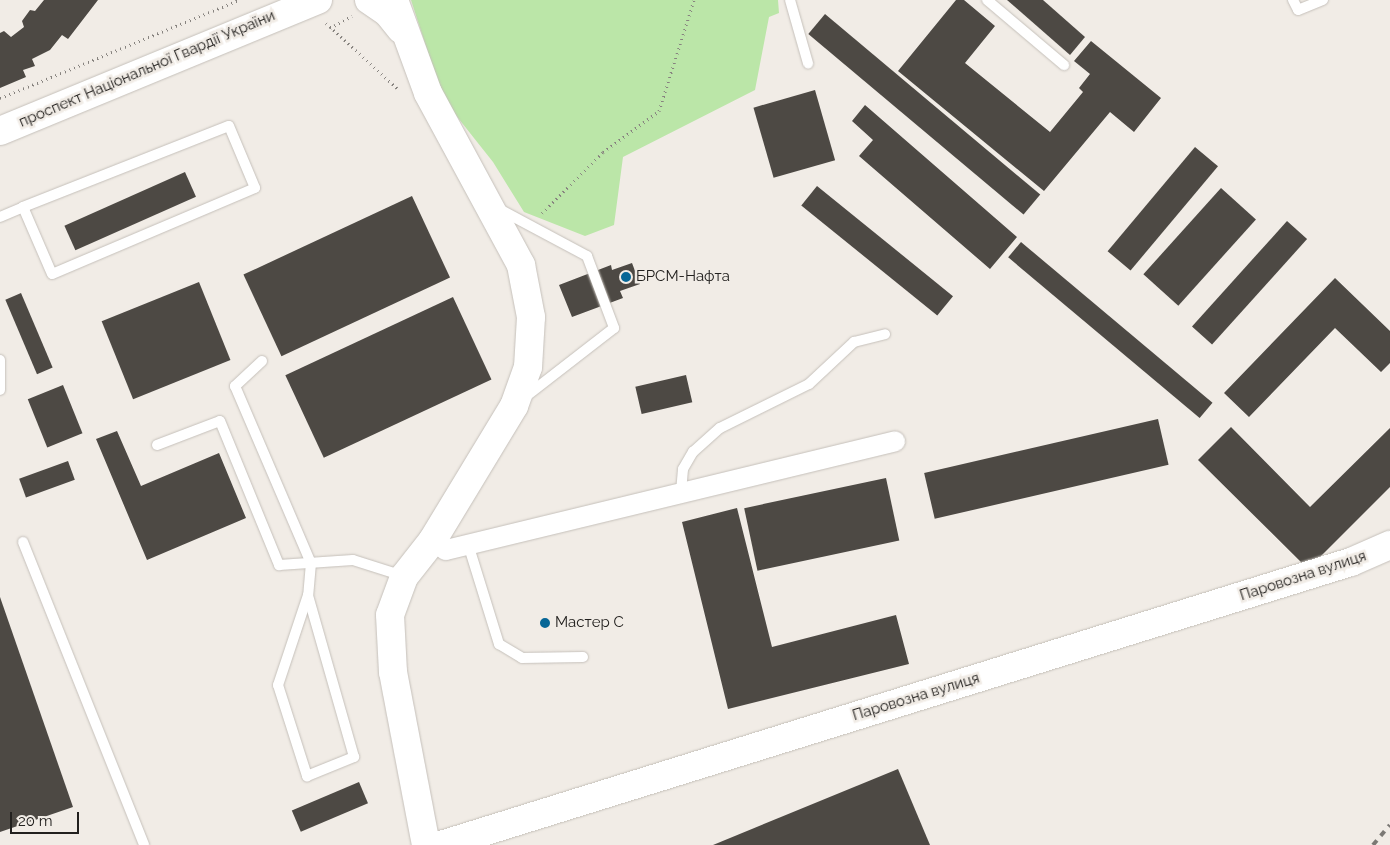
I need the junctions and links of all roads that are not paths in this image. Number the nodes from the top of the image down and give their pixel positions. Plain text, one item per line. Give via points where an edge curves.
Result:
1 (369, 0) edge
2 (387, 0) edge
3 (394, 0) edge
4 (790, 0) edge
5 (987, 0) edge
6 (1294, 0) edge
7 (1323, 0) edge
8 (303, 2) edge
9 (408, 38) junction
10 (808, 62) dead end
11 (1064, 65) dead end
12 (0, 131) edge
13 (492, 205) junction
14 (23, 207) junction
15 (0, 217) edge
16 (885, 334) dead end
17 (0, 360) edge
18 (262, 361) dead end
19 (0, 390) edge
20 (514, 406) junction
21 (895, 440) dead end
22 (157, 445) dead end
23 (681, 492) junction
24 (433, 540) junction
25 (23, 542) dead end
26 (468, 544) junction
27 (1390, 545) edge
28 (311, 563) junction
29 (404, 577) junction
30 (308, 594) junction
31 (583, 657) dead end
32 (144, 845) edge
33 (426, 845) edge
34 (441, 845) edge

1 - 9 street via 388,12
2 - 9 street
3 - 9 street
4 - 10 lane
5 - 11 lane
6 - 7 lane via 1298,10
8 - 12 street, проспект Національної Гвардії України
9 - 13 street via 428,92
13 - 20 street via 521,265 532,316 528,367
13 - 20 lane via 587,256 614,328
14 - 14 lane via 229,126 255,188 52,274
14 - 15 lane
16 - 23 lane via 854,342 809,384 720,428 693,452 683,469
17 - 19 lane
18 - 28 lane via 235,386
20 - 24 street
21 - 23 street
22 - 28 lane via 220,421 279,565
23 - 26 street
24 - 26 street via 446,550
24 - 29 street
25 - 32 lane
26 - 31 lane via 499,644 522,658
27 - 34 street, Паровозна вулиця via 1351,562
28 - 29 lane via 353,560
28 - 30 lane
29 - 33 street via 390,615 393,672
30 - 30 lane via 278,685 307,776 354,757

